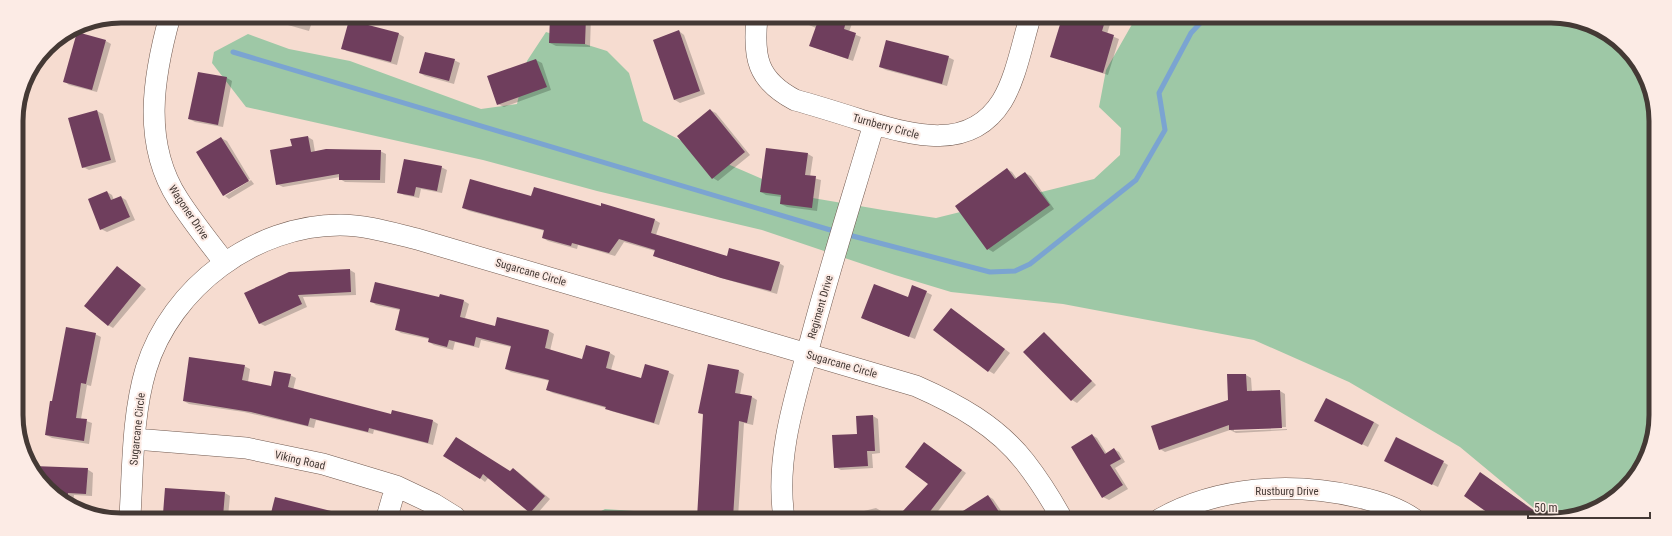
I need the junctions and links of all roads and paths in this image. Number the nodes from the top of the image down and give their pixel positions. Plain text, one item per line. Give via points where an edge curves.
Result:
1 (168, 23) edge
2 (756, 23) edge
3 (1028, 23) edge
4 (874, 124) junction
5 (225, 263) junction
6 (807, 354) junction
7 (135, 439) junction
8 (396, 486) junction
9 (130, 513) edge
10 (388, 513) edge
11 (449, 513) edge
12 (784, 513) edge
13 (1058, 513) edge
14 (1174, 513) edge
15 (1401, 513) edge

1 - 5 street, Wagoner Drive via 155,81 153,114 160,158 167,179 178,199
2 - 4 street, Turnberry Circle via 755,38 758,60 768,80 776,88 794,100
3 - 4 street, Turnberry Circle via 1006,93 994,112 981,122 966,130 945,136 922,136
4 - 6 street, Regiment Drive
5 - 6 street, Sugarcane Circle via 251,248 296,230 318,226 363,226 417,239
5 - 7 street, Sugarcane Circle via 192,292 160,338 146,368
6 - 12 street, Regiment Drive via 789,419 785,444 782,478
6 - 13 street, Sugarcane Circle via 916,386 966,410 1010,445 1025,462
7 - 8 street, Viking Road via 246,448 323,464
7 - 9 street, Sugarcane Circle
8 - 10 street
8 - 11 street, Viking Road
14 - 15 street, Rustburg Drive via 1216,497 1271,489 1338,492 1370,500

